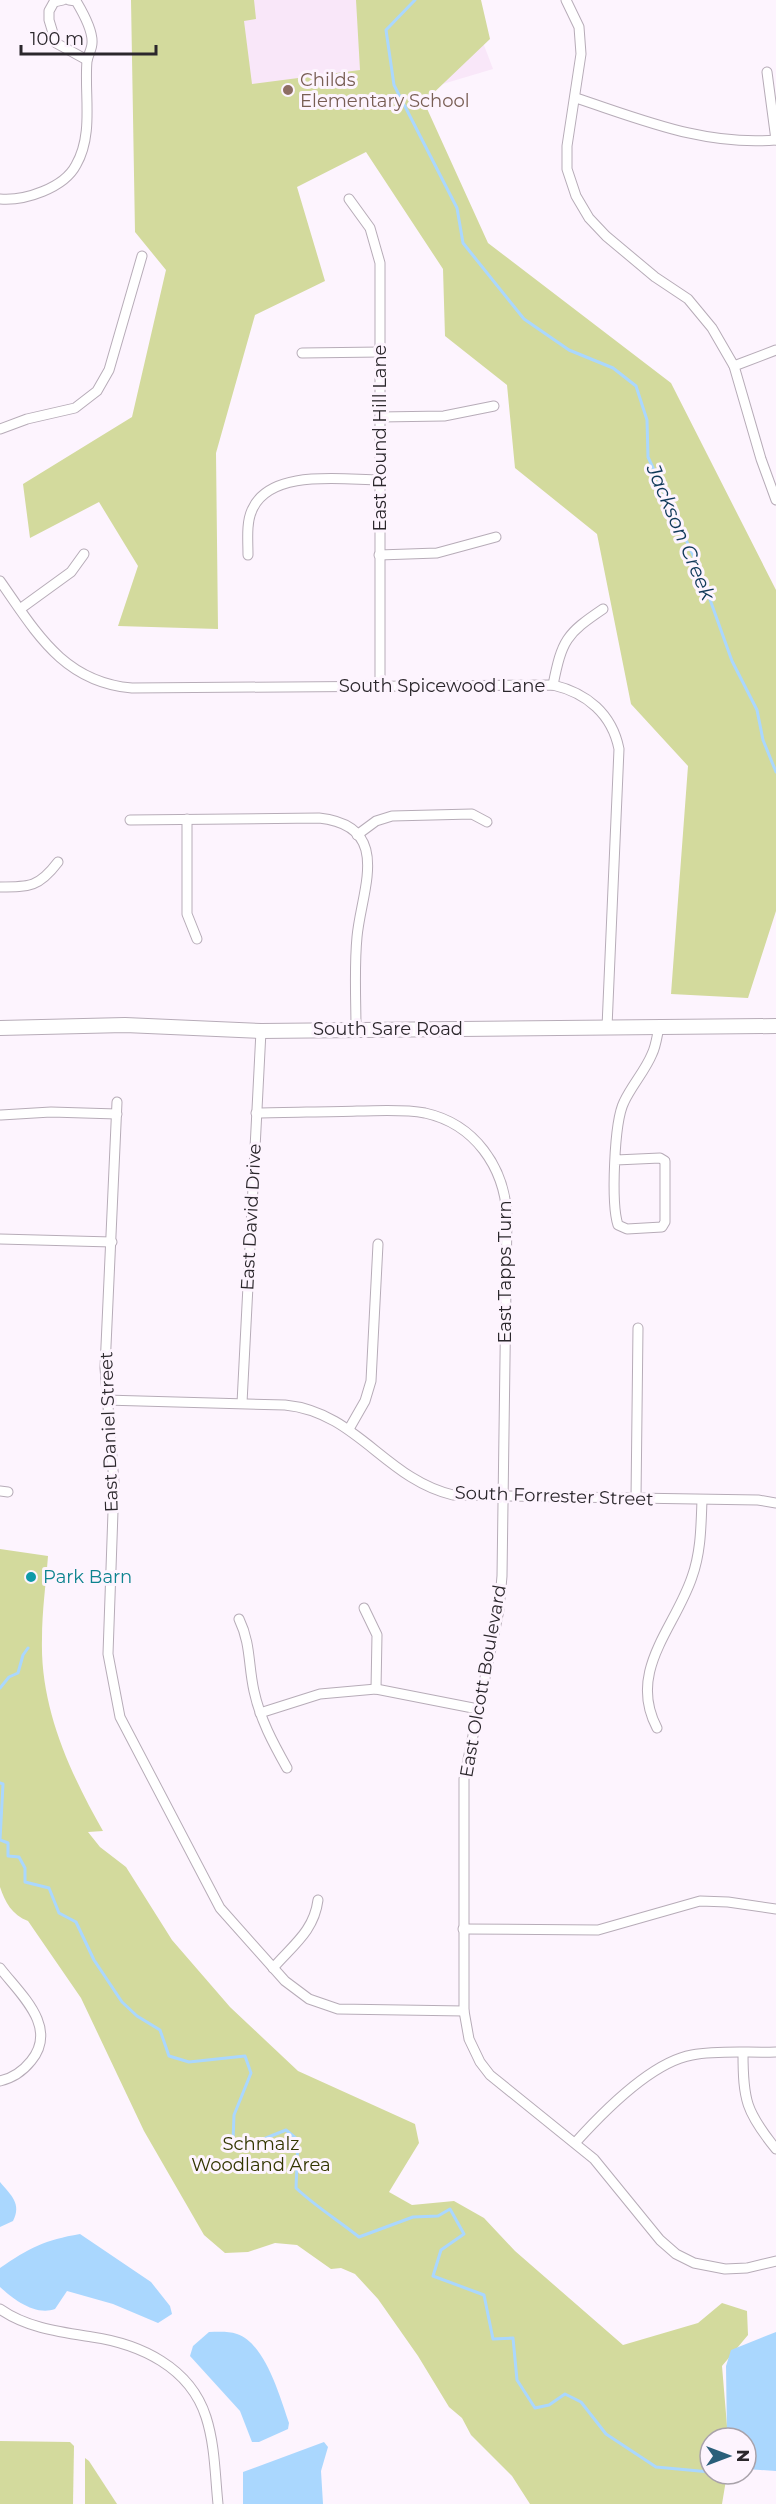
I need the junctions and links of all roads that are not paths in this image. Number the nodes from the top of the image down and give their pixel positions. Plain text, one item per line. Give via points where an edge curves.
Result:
1 (63, 0) edge
2 (69, 0) edge
3 (566, 0) edge
4 (87, 60) junction
5 (767, 72) dead end
6 (576, 98) junction
7 (776, 140) edge
8 (0, 199) edge
9 (350, 199) dead end
10 (142, 256) dead end
11 (776, 350) edge
12 (381, 352) junction
13 (302, 353) dead end
14 (734, 366) junction
15 (495, 405) dead end
16 (380, 417) junction
17 (0, 428) edge
18 (380, 480) junction
19 (776, 500) edge
20 (496, 537) dead end
21 (84, 554) dead end
22 (248, 555) dead end
23 (379, 555) junction
24 (0, 581) edge
25 (20, 609) junction
26 (603, 609) dead end
27 (553, 685) junction
28 (380, 686) junction
29 (187, 819) junction
30 (130, 820) dead end
31 (487, 822) dead end
32 (357, 836) junction
33 (58, 862) dead end
34 (0, 887) edge
35 (197, 939) dead end
36 (776, 1026) edge
37 (659, 1027) junction
38 (607, 1028) junction
39 (0, 1029) edge
40 (356, 1030) junction
41 (261, 1031) junction
42 (117, 1102) dead end
43 (256, 1113) junction
44 (117, 1114) junction
45 (1, 1115) edge
46 (616, 1160) junction
47 (0, 1239) edge
48 (112, 1242) junction
49 (378, 1244) dead end
50 (638, 1328) dead end
51 (105, 1400) junction
52 (242, 1404) junction
53 (349, 1429) junction
54 (503, 1496) junction
55 (636, 1498) junction
56 (702, 1500) junction
57 (776, 1503) edge
58 (364, 1608) dead end
59 (239, 1619) dead end
60 (376, 1689) junction
61 (478, 1709) junction
62 (260, 1713) junction
63 (657, 1728) dead end
64 (287, 1768) dead end
65 (318, 1900) dead end
66 (776, 1909) edge
67 (463, 1929) junction
68 (0, 1968) edge
69 (273, 1968) junction
70 (464, 2011) junction
71 (776, 2052) edge
72 (743, 2053) junction
73 (0, 2081) edge
74 (575, 2143) junction
75 (776, 2149) edge
76 (776, 2261) edge
77 (0, 2309) edge
78 (218, 2504) edge

1 - 4 street via 54,2 49,11 56,43
2 - 4 street via 76,1 82,11 92,42
3 - 6 street via 579,27
4 - 8 street via 84,141 77,165 52,186 19,199
5 - 7 street
6 - 7 street via 703,138 734,142
6 - 14 street via 567,146 567,169 576,196 606,236 688,299 712,328
9 - 12 street, East Round Hill Lane via 378,251
10 - 17 street via 109,370 97,391 68,411
11 - 14 street
12 - 13 street
12 - 16 street, East Round Hill Lane
14 - 19 street
15 - 16 street via 444,416
16 - 18 street, East Round Hill Lane
18 - 22 street via 289,481 272,488 253,508
18 - 23 street, East Round Hill Lane
20 - 23 street via 436,553
21 - 25 street via 71,572
23 - 28 street, East Round Hill Lane
24 - 25 street, South Spicewood Lane
25 - 28 street, South Spicewood Lane via 67,665 86,677 114,686
26 - 27 street via 583,622 567,640
27 - 28 street, South Spicewood Lane
27 - 38 street, South Spicewood Lane via 574,690 598,707 613,730 619,749
29 - 30 street
29 - 32 street via 319,818 341,824
29 - 35 street via 187,914
31 - 32 street via 472,814 392,816 376,821
32 - 40 street via 367,854 369,873 357,934
33 - 34 street via 33,885
36 - 37 main road, South Sare Road
37 - 38 main road, South Sare Road
37 - 46 street via 653,1054 620,1113
38 - 40 main road, South Sare Road
39 - 41 main road, South Sare Road via 125,1025
40 - 41 main road, South Sare Road
41 - 43 street, East David Drive
42 - 44 street, East Daniel Street
43 - 52 street, East David Drive
43 - 54 street, East Tapps Turn via 425,1113 467,1132 495,1166 506,1198 507,1215
44 - 45 street
44 - 48 street, East Daniel Street
46 - 46 street via 618,1225 627,1229 662,1227 665,1161
47 - 48 street
48 - 51 street, East Daniel Street
49 - 53 street via 371,1381
50 - 55 street
51 - 52 street, South Forrester Street
51 - 69 street, East Daniel Street via 114,1483 108,1654 120,1717 220,1908
52 - 53 street, South Forrester Street via 310,1408
53 - 54 street, South Forrester Street via 425,1486 453,1495
54 - 55 street, South Forrester Street
54 - 61 street, East Olcott Boulevard via 501,1594
55 - 56 street, South Forrester Street
56 - 57 street, South Forrester Street
56 - 63 street via 695,1568 652,1660 647,1706
58 - 60 street via 377,1635
59 - 62 street via 248,1638
60 - 61 street
60 - 62 street via 320,1694
61 - 67 street, East Olcott Boulevard via 464,1779
62 - 64 street
65 - 69 street via 311,1927
66 - 67 street via 707,1901 598,1930
67 - 70 street, East Olcott Boulevard
68 - 73 street via 35,2013 42,2036 39,2049 27,2066
69 - 70 street, East Daniel Street via 309,1999 338,2009
70 - 74 street, East Olcott Boulevard via 466,2031 484,2069
71 - 72 street
72 - 74 street via 704,2053 672,2060 592,2123
72 - 75 street via 746,2101 755,2122
74 - 76 street, East Olcott Boulevard via 594,2159 676,2254 700,2265 725,2270
77 - 78 street via 24,2322 120,2342 167,2362 205,2414 213,2442

